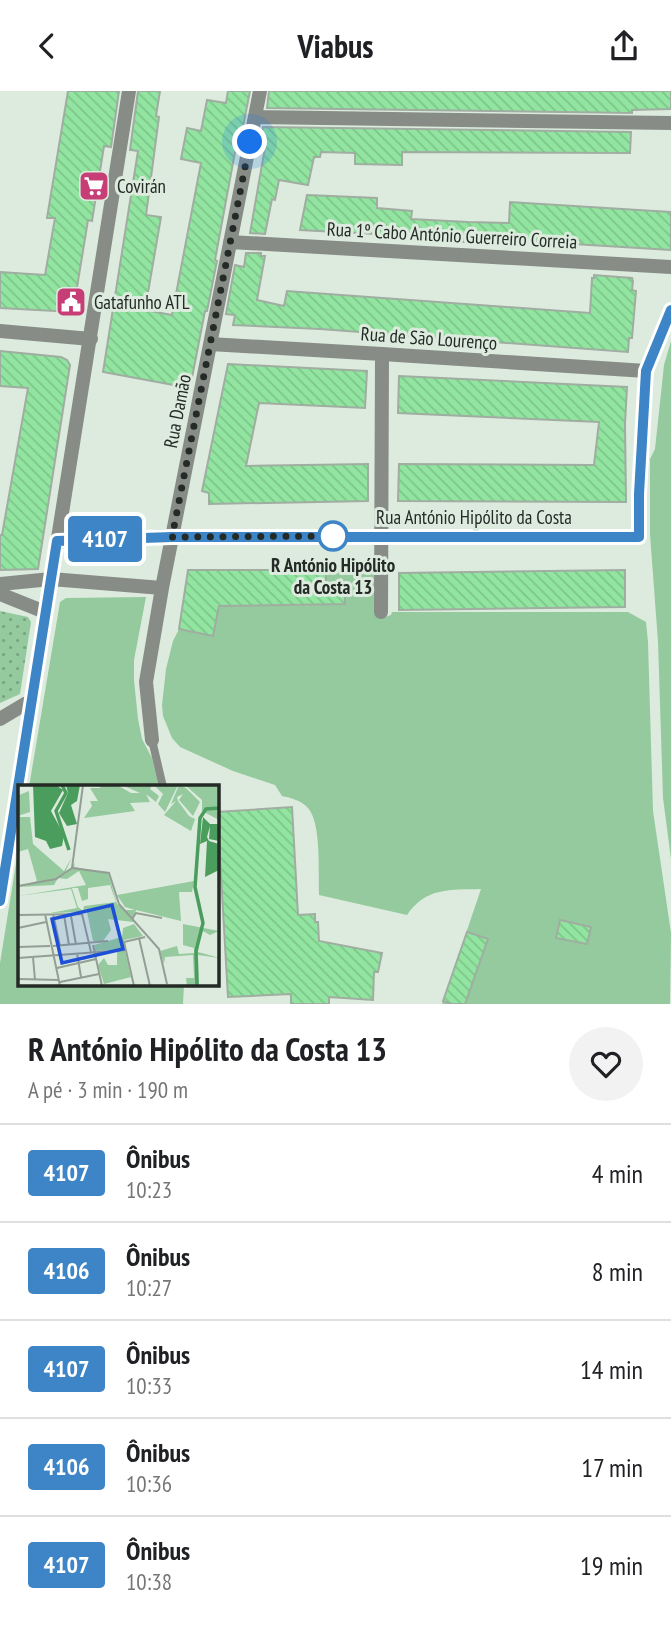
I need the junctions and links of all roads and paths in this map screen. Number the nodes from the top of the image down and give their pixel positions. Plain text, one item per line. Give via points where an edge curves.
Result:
1 (129, 91) edge
2 (260, 91) edge
3 (255, 117) junction
4 (671, 123) edge
5 (230, 241) junction
6 (671, 267) edge
7 (671, 310) edge
8 (0, 331) edge
9 (91, 339) junction
10 (210, 344) junction
11 (382, 354) junction
12 (646, 371) junction
13 (381, 536) junction
14 (172, 537) junction
15 (57, 541) junction
16 (51, 579) junction
17 (0, 583) edge
18 (162, 588) junction
19 (0, 594) edge
20 (46, 612) junction
21 (381, 612) dead end
22 (31, 703) junction
23 (0, 719) edge
24 (152, 740) joint
25 (163, 785) edge
26 (2, 871) edge
27 (0, 901) edge

1 - 9 street
2 - 3 street, Rua Damão
3 - 4 street
3 - 5 street, Rua Damão
5 - 6 street, Rua 1º Cabo António Guerreiro Correia
5 - 10 street, Rua Damão
7 - 12 street
8 - 9 street
9 - 15 street
10 - 11 street, Rua de São Lourenço
10 - 14 street, Rua Damão
11 - 12 street, Rua de São Lourenço
11 - 13 street
12 - 13 street, Rua António Hipólito da Costa via 639,537
13 - 14 street, Rua António Hipólito da Costa
13 - 21 street
14 - 15 street, Rua António Hipólito da Costa
14 - 18 street, Rua Damão
15 - 16 street
16 - 17 street
16 - 18 street
16 - 20 street
18 - 24 street, Rua Damão via 146,682
19 - 20 street
20 - 22 street
22 - 23 street
22 - 26 street
24 - 25 lane
26 - 27 street

